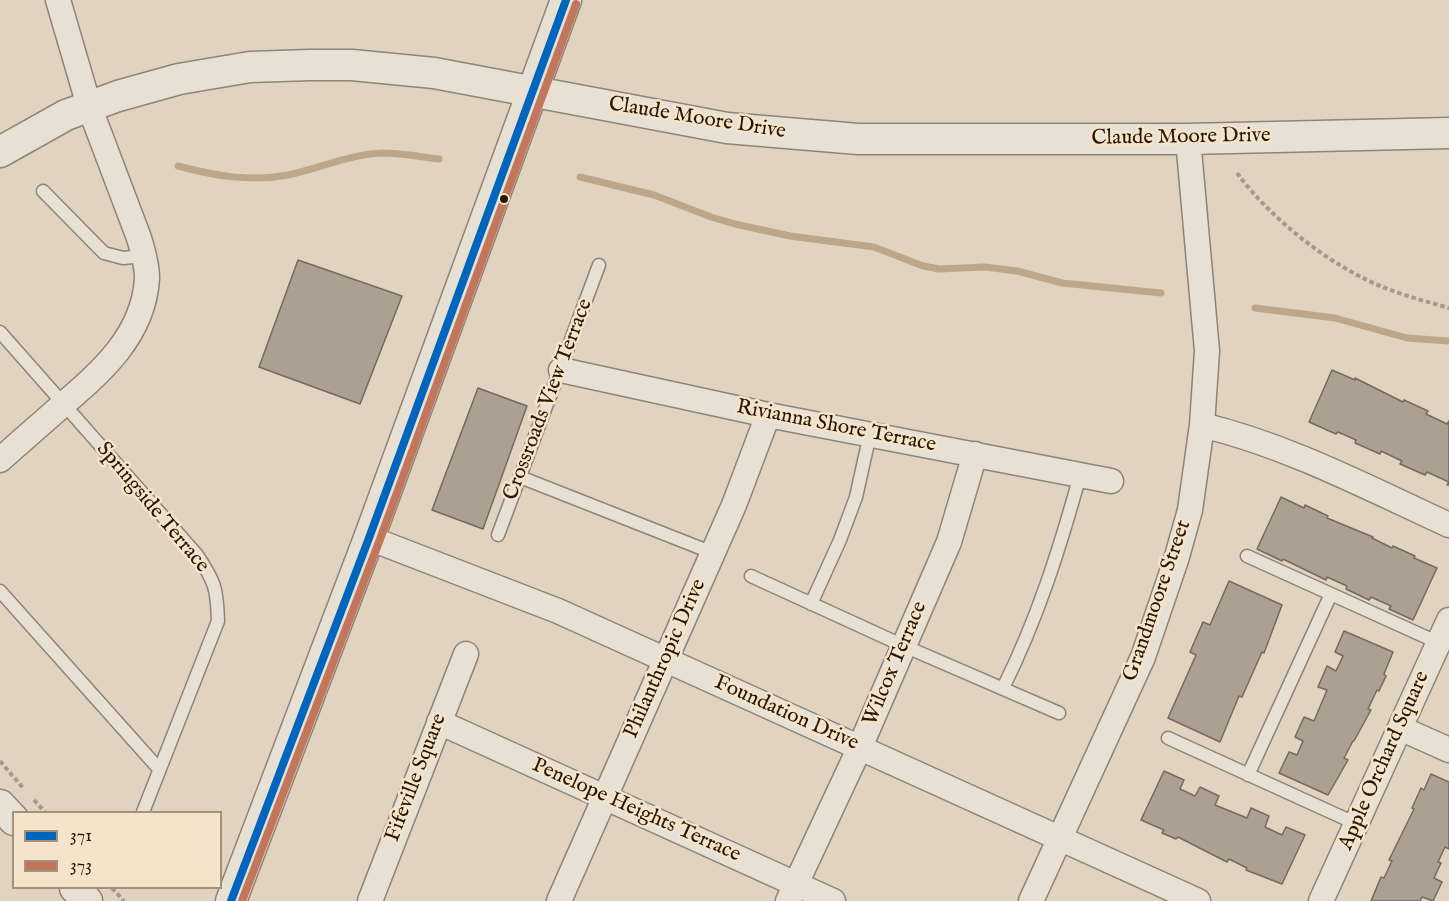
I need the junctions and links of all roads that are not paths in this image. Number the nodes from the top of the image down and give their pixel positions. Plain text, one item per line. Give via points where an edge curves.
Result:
1 (58, 0) edge
2 (566, 0) edge
3 (532, 91) junction
4 (89, 106) junction
5 (1449, 133) edge
6 (1188, 139) junction
7 (0, 152) edge
8 (43, 191) dead end
9 (144, 256) junction
10 (599, 265) dead end
11 (0, 332) edge
12 (561, 370) junction
13 (64, 404) junction
14 (768, 415) junction
15 (1202, 425) junction
16 (870, 434) junction
17 (975, 453) junction
18 (0, 460) edge
19 (1080, 475) junction
20 (520, 477) junction
21 (1112, 481) dead end
22 (1449, 525) edge
23 (498, 535) dead end
24 (369, 538) junction
25 (713, 553) junction
26 (1247, 556) dead end
27 (751, 576) dead end
28 (0, 591) edge
29 (1331, 594) junction
30 (811, 604) junction
31 (1449, 620) edge
32 (1439, 643) junction
33 (904, 646) junction
34 (466, 654) dead end
35 (666, 660) junction
36 (1003, 688) junction
37 (1059, 713) dead end
38 (439, 722) junction
39 (1400, 728) junction
40 (1168, 738) dead end
41 (860, 747) junction
42 (1449, 750) edge
43 (159, 769) junction
44 (1248, 775) junction
45 (606, 798) junction
46 (0, 806) edge
47 (144, 811) edge
48 (12, 818) edge
49 (1357, 824) junction
50 (1060, 838) junction
51 (76, 889) edge
52 (792, 892) edge
53 (87, 901) edge
54 (231, 901) edge
55 (370, 901) edge
56 (559, 901) edge
57 (833, 901) edge
58 (1031, 901) edge
59 (1198, 901) edge
60 (1321, 901) edge

1 - 4 street
2 - 3 street
3 - 4 street, Claude Moore Drive via 434,73 310,64 250,67 179,80
3 - 6 street, Claude Moore Drive via 727,128 858,139
3 - 24 street
4 - 7 street, Claude Moore Drive
4 - 9 street
5 - 6 street, Claude Moore Drive
6 - 15 street, Grandmoore Street via 1207,351
8 - 9 lane via 104,253 123,258
9 - 13 street via 147,278 139,317 122,347
10 - 12 lane, Crossroads View Terrace
11 - 13 lane, Springside Terrace
12 - 14 street, Rivianna Shore Terrace
12 - 20 lane, Crossroads View Terrace
13 - 18 street
13 - 43 lane, Springside Terrace via 197,555 217,593 218,621
14 - 16 street, Rivianna Shore Terrace
14 - 25 street, Philanthropic Drive
15 - 22 street via 1286,451
15 - 50 street, Grandmoore Street via 1190,510 1143,657
16 - 17 street, Rivianna Shore Terrace
16 - 30 lane via 856,497
17 - 19 street, Rivianna Shore Terrace
17 - 33 street, Wilcox Terrace via 950,542
19 - 21 street, Rivianna Shore Terrace
19 - 36 lane via 1037,611
20 - 23 lane, Crossroads View Terrace
20 - 25 lane
24 - 35 street, Foundation Drive via 558,611
24 - 54 street
25 - 35 street, Philanthropic Drive
26 - 29 lane
27 - 30 lane
28 - 43 lane
29 - 32 lane
29 - 44 lane
30 - 33 lane
31 - 32 street, Apple Orchard Square
32 - 39 street, Apple Orchard Square
33 - 36 lane
33 - 41 street, Wilcox Terrace
34 - 38 street, Fifeville Square
35 - 41 street, Foundation Drive
35 - 45 street, Philanthropic Drive
36 - 37 lane
38 - 45 street, Penelope Heights Terrace
38 - 55 street, Fifeville Square
39 - 42 street
39 - 49 street, Apple Orchard Square
40 - 44 lane
41 - 50 street, Foundation Drive
41 - 52 street, Wilcox Terrace
43 - 47 lane, Springside Terrace
44 - 49 lane
45 - 52 street, Penelope Heights Terrace
45 - 56 street, Philanthropic Drive
46 - 48 street
49 - 60 street, Apple Orchard Square
50 - 58 street, Grandmoore Street
50 - 59 street, Foundation Drive
51 - 53 street
52 - 57 street, Penelope Heights Terrace

